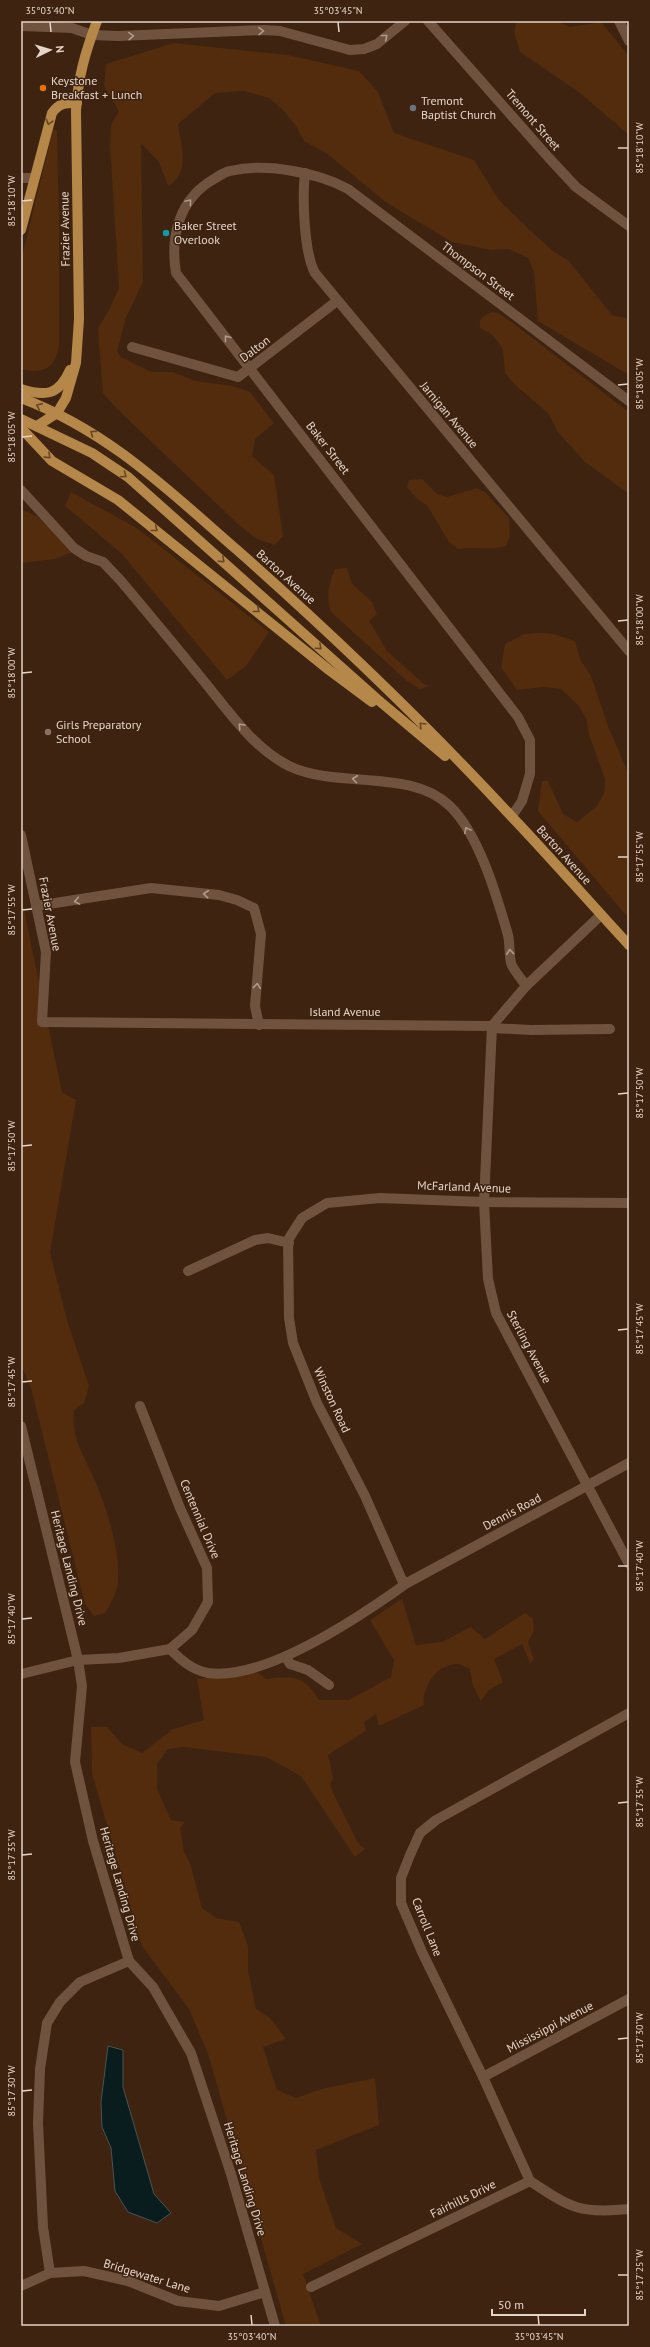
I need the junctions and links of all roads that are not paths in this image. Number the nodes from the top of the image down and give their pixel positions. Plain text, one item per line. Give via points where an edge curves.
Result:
1 (97, 21) edge
2 (405, 21) edge
3 (428, 21) edge
4 (619, 21) edge
5 (21, 26) edge
6 (92, 35) junction
7 (629, 41) edge
8 (77, 102) junction
9 (305, 173) junction
10 (21, 178) edge
11 (34, 178) junction
12 (629, 226) edge
13 (21, 230) edge
14 (337, 301) junction
15 (77, 347) junction
16 (132, 347) dead end
17 (251, 369) junction
18 (21, 389) edge
19 (21, 398) edge
20 (629, 401) edge
21 (57, 413) junction
22 (21, 419) edge
23 (37, 426) junction
24 (21, 428) edge
25 (21, 490) edge
26 (629, 651) edge
27 (422, 738) junction
28 (479, 783) junction
29 (512, 816) junction
30 (21, 835) edge
31 (36, 906) junction
32 (601, 915) junction
33 (629, 945) edge
34 (526, 986) junction
35 (42, 1022) joint
36 (259, 1025) junction
37 (492, 1027) junction
38 (610, 1029) dead end
39 (484, 1202) junction
40 (629, 1203) edge
41 (288, 1243) junction
42 (188, 1271) dead end
43 (140, 1406) dead end
44 (21, 1426) edge
45 (629, 1463) edge
46 (588, 1486) junction
47 (629, 1564) edge
48 (407, 1583) junction
49 (170, 1649) junction
50 (286, 1657) junction
51 (78, 1660) junction
52 (21, 1674) edge
53 (329, 1685) dead end
54 (629, 1713) edge
55 (129, 1961) junction
56 (629, 1999) edge
57 (483, 2077) junction
58 (530, 2181) junction
59 (629, 2209) edge
60 (50, 2273) junction
61 (21, 2286) edge
62 (311, 2287) dead end
63 (265, 2292) junction
64 (275, 2326) edge

1 - 6 main road, Frazier Avenue
6 -> 2 street via 280,31 350,50 364,50 377,44
3 - 12 street, Tremont Street via 576,187
4 - 7 street
5 - 6 street via 72,28
6 - 8 main road, Frazier Avenue via 80,69
8 -> 11 main road via 57,105 52,113
8 - 15 main road, Frazier Avenue
9 - 14 street, Jarnigan Avenue via 310,265
17 -> 9 street, Baker Street via 176,274 174,237 182,210 203,185 228,171 252,167
9 - 20 street, Thompson Street via 332,180 348,189
10 - 11 street
11 - 13 main road
14 - 17 street, Dalton
14 - 26 street, Jarnigan Avenue
15 - 18 main road via 67,376 56,390 40,394
15 - 21 main road, Frazier Avenue via 72,380
16 - 17 street, Dalton via 238,377
17 - 29 street, Baker Street via 518,717 530,740 530,774 522,801
21 -> 19 main road, Barton Avenue
21 - 23 main road, Frazier Avenue
28 -> 21 main road, Barton Avenue via 366,668 182,501 135,462 80,424
22 - 23 main road, Barton Avenue
23 -> 27 main road, Barton Avenue via 92,453 128,477
24 -> 27 main road via 52,461 118,500 329,670
34 -> 25 street via 511,964 510,942 492,881 464,826 450,806 436,796 408,786 312,774 289,766 262,748 103,562 74,548
27 - 28 main road, Barton Avenue
28 - 29 main road, Barton Avenue
29 - 32 main road, Barton Avenue
30 - 31 street, Frazier Avenue
31 - 35 street, Frazier Avenue via 46,952
36 -> 31 street via 255,1006 261,934 254,908 219,896 151,888
32 - 33 main road, Barton Avenue
32 - 34 street
34 - 37 street
35 - 36 street, Island Avenue
36 - 37 street, Island Avenue
37 - 38 street, Island Avenue via 531,1030
37 - 39 street, Sterling Avenue
39 - 40 street, McFarland Avenue
39 - 41 street, McFarland Avenue via 380,1198 327,1203 302,1218
39 - 46 street, Sterling Avenue via 488,1279 496,1313
41 - 42 street via 268,1238 255,1240
41 - 48 street, Winston Road via 289,1318 293,1343 317,1403 365,1496 402,1580
43 - 49 street, Centennial Drive via 180,1508 207,1568 208,1602 192,1630
44 - 51 street, Heritage Landing Drive
45 - 46 street, Dennis Road
46 - 47 street, Sterling Avenue
46 - 48 street, Dennis Road
48 - 50 street, Dennis Road
49 - 50 street, Dennis Road via 186,1665 208,1673 241,1671
49 - 51 street via 119,1658
50 - 53 street via 290,1664 308,1670
51 - 52 street
51 - 55 street, Heritage Landing Drive via 82,1686 76,1762 92,1841
54 - 57 street, Carroll Lane via 436,1820 420,1833 410,1855 401,1878 401,1903
55 - 60 street via 80,1982 60,2002 47,2023 40,2069 38,2123 43,2226
55 - 63 street, Heritage Landing Drive via 153,1986 191,2053 231,2174
56 - 57 street, Mississippi Avenue
57 - 58 street, Carroll Lane
58 - 59 street via 572,2207 596,2212
58 - 62 street, Fairhills Drive
60 - 61 street, Bridgewater Lane
60 - 63 street, Bridgewater Lane via 84,2272 128,2281 178,2301 219,2306
63 - 64 street, Heritage Landing Drive

